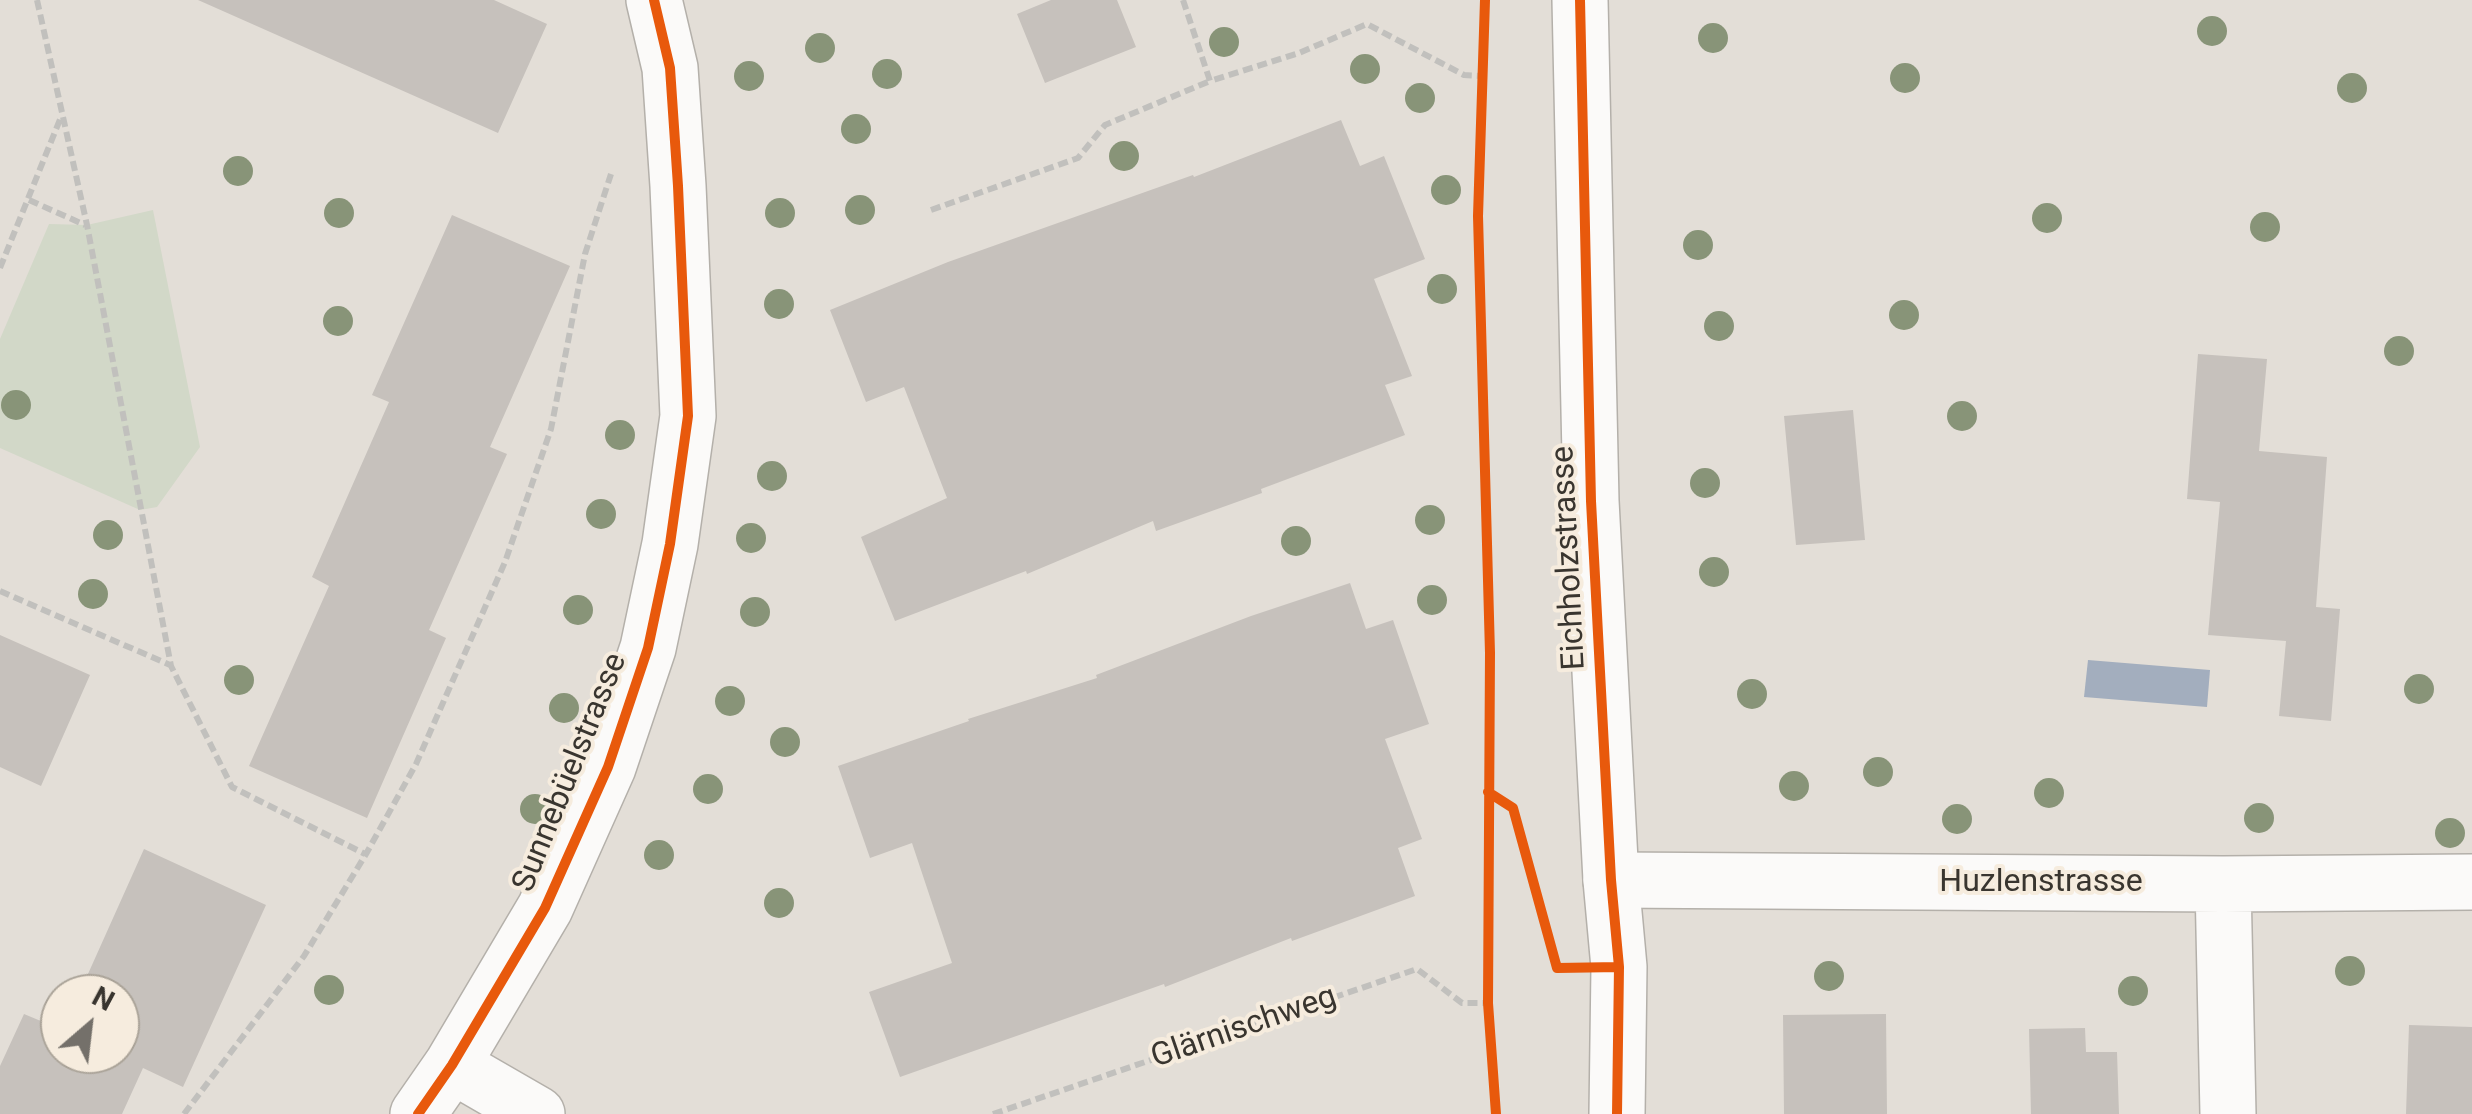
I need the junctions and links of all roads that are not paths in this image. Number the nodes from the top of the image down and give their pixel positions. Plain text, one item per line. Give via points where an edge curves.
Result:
1 (654, 0) edge
2 (1580, 0) edge
3 (1610, 880) junction
4 (2472, 882) edge
5 (2223, 884) junction
6 (452, 1065) junction
7 (418, 1114) edge
8 (536, 1114) edge
9 (1618, 1114) edge
10 (2228, 1114) edge

1 - 6 street, Sunnebüelstrasse via 670,68 688,416 670,544 648,648 608,767 545,908
2 - 3 street, Eichholzstrasse via 1591,502
3 - 5 street, Huzlenstrasse
3 - 9 street, Eichholzstrasse via 1618,967
4 - 5 street, Huzlenstrasse
5 - 10 street
6 - 7 street, Sunnebüelstrasse
6 - 8 street

